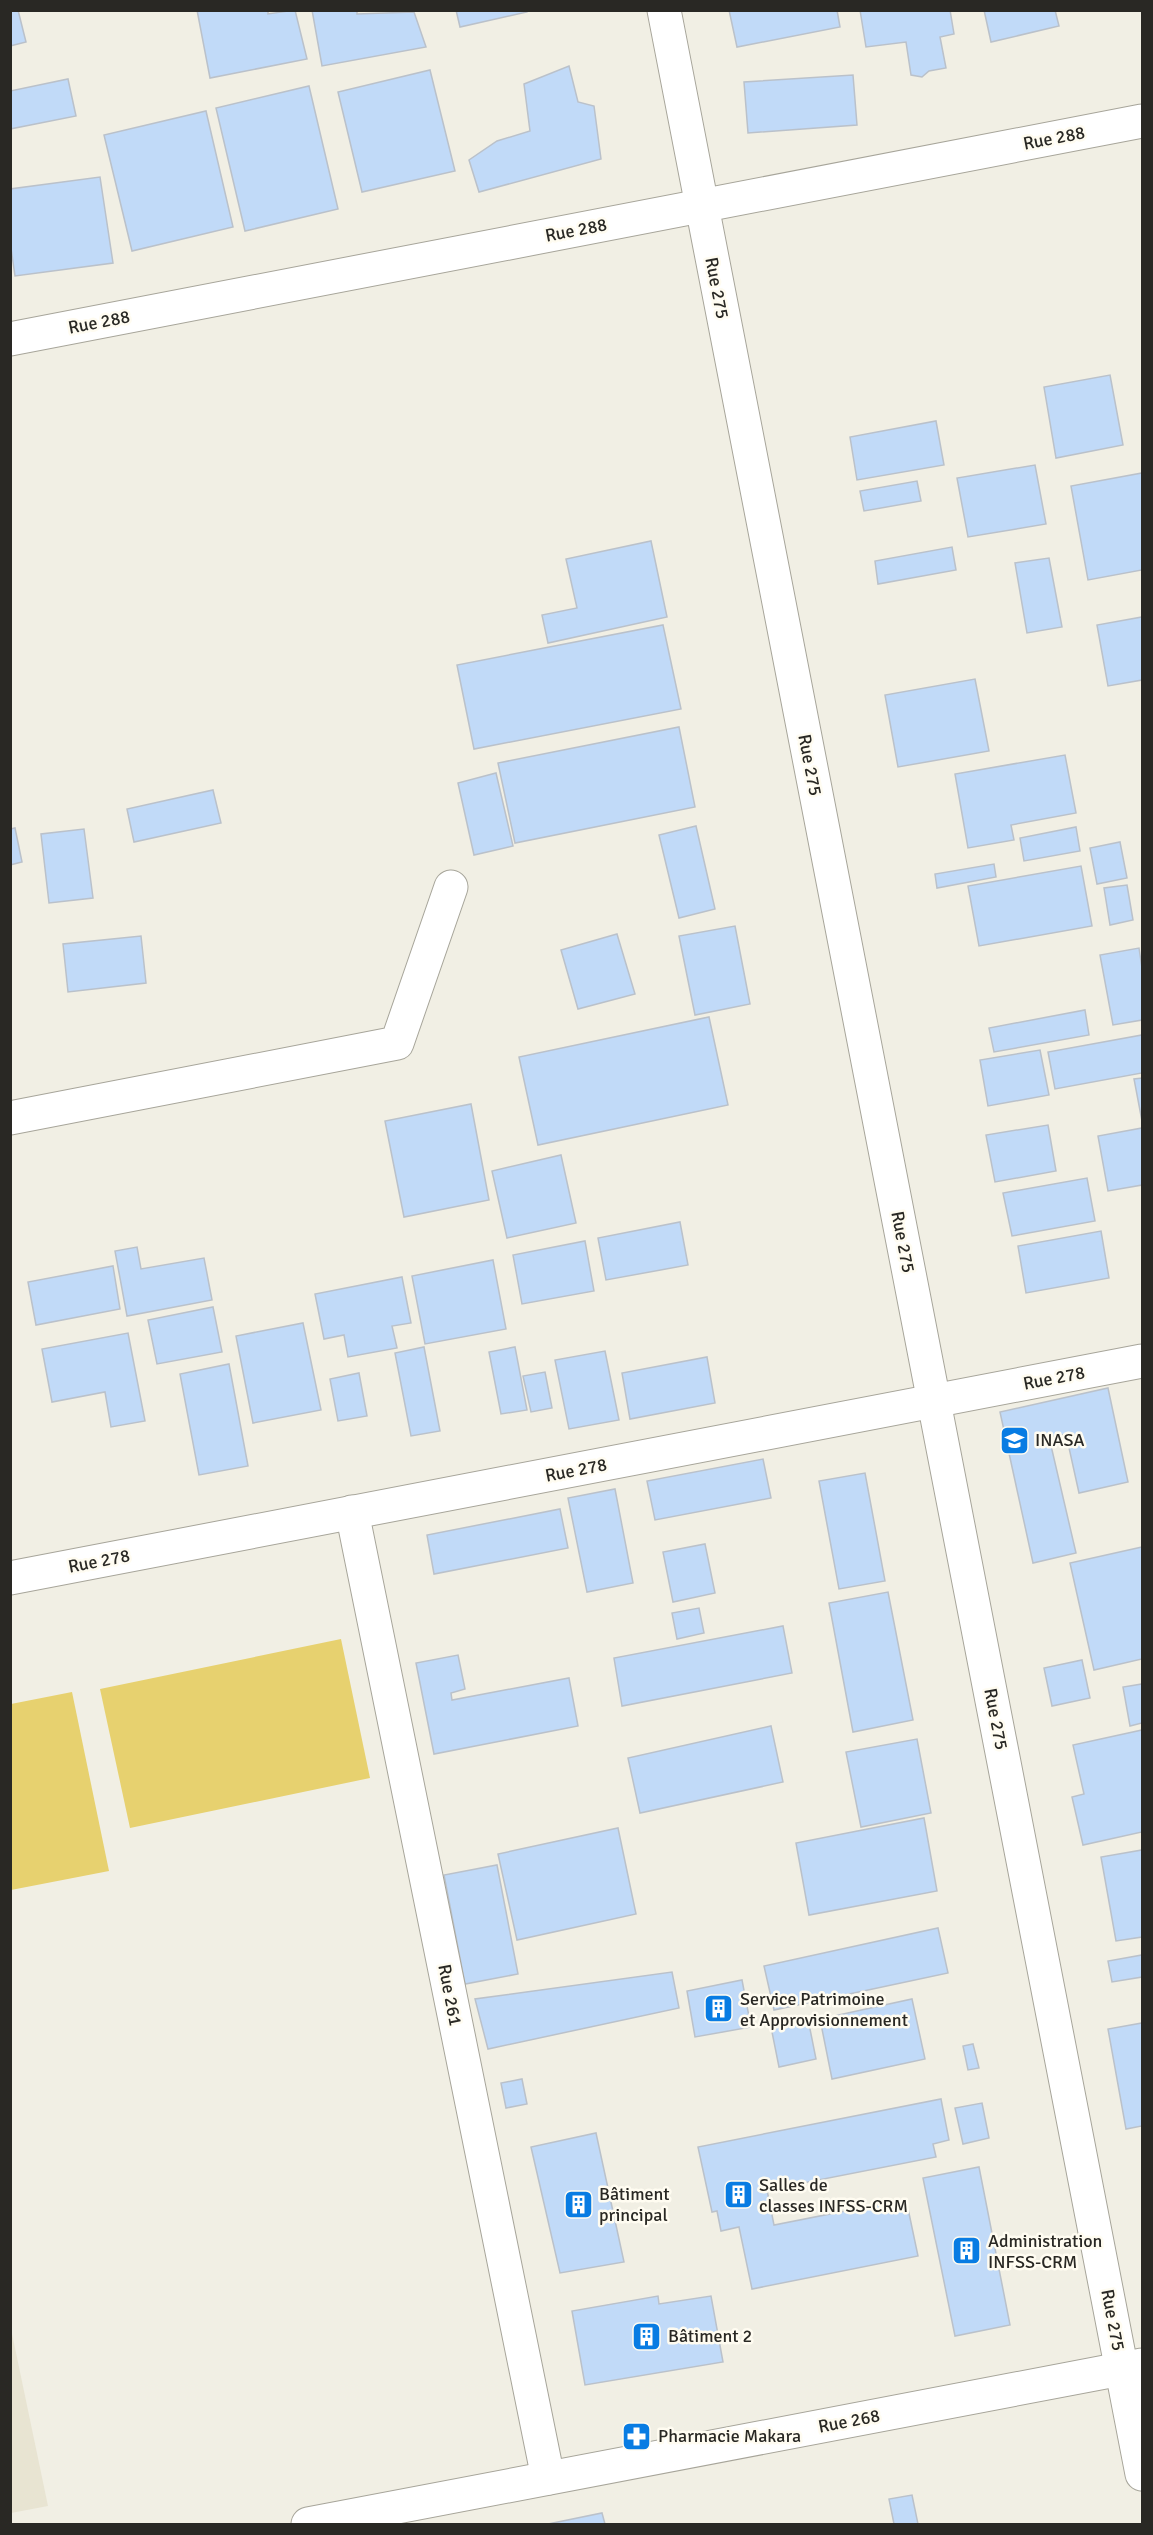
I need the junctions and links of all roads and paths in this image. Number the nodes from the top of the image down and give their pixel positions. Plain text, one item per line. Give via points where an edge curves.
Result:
1 (663, 10) edge
2 (1143, 121) edge
3 (702, 206) junction
4 (10, 339) edge
5 (451, 887) dead end
6 (10, 1118) edge
7 (1143, 1361) edge
8 (934, 1401) junction
9 (352, 1512) junction
10 (10, 1578) edge
11 (1132, 2367) edge
12 (1143, 2474) edge
13 (548, 2478) junction
14 (308, 2524) edge

1 - 3 street, Rue 275
2 - 3 street, Rue 288
3 - 4 street, Rue 288
3 - 8 street, Rue 275
5 - 6 street via 397,1043
7 - 8 street, Rue 278
8 - 9 street, Rue 278
8 - 11 street, Rue 275
9 - 10 street, Rue 278
9 - 13 street, Rue 261
11 - 12 street, Rue 275
11 - 13 street, Rue 268
13 - 14 street, Rue 268

